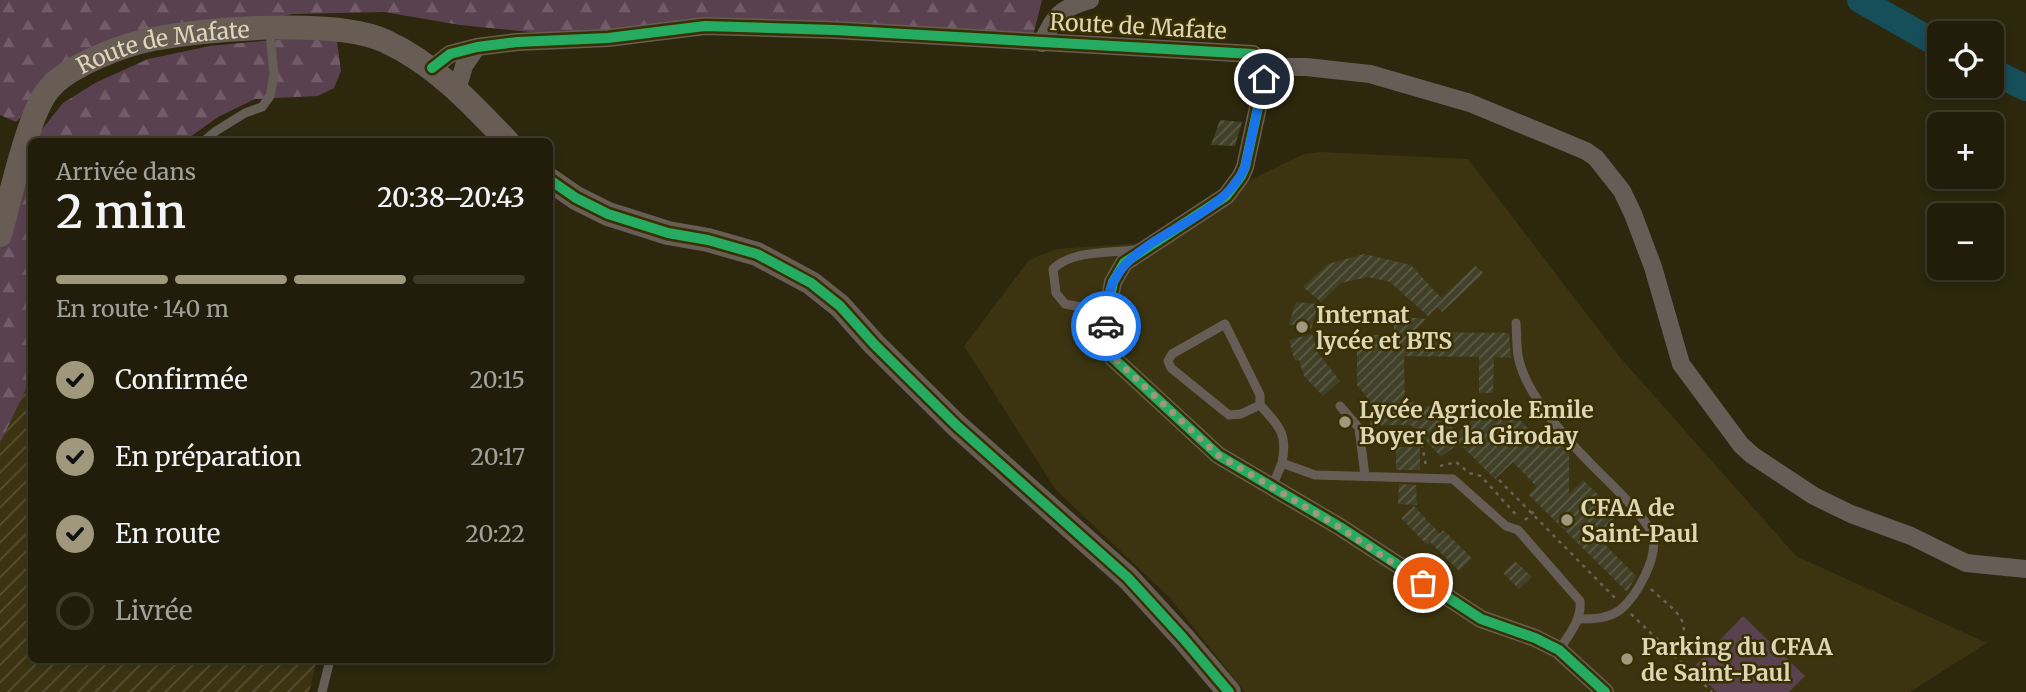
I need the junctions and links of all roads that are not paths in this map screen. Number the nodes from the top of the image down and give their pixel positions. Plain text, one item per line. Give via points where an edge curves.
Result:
1 (1090, 0) edge
2 (270, 29) junction
3 (1042, 43) junction
4 (477, 47) junction
5 (1263, 66) junction
6 (432, 68) junction
7 (457, 90) junction
8 (29, 138) edge
9 (208, 138) edge
10 (504, 138) edge
11 (28, 142) edge
12 (553, 182) edge
13 (0, 235) edge
14 (1144, 249) junction
15 (1107, 312) junction
16 (1517, 323) dead end
17 (1260, 405) junction
18 (1340, 406) dead end
19 (1282, 463) junction
20 (1365, 476) junction
21 (1272, 487) junction
22 (2026, 569) edge
23 (1579, 619) junction
24 (1559, 650) junction
25 (329, 663) edge
26 (322, 692) edge
27 (1229, 692) edge
28 (1605, 692) edge

1 - 3 street via 1065,8 1053,18
2 - 6 main road, Route de Mafate via 363,33
2 - 8 main road, Route de Mafate via 152,39 107,54 60,78 43,96
2 - 9 lane via 274,75 270,96 262,107
3 - 4 street, Route de Mafate via 705,26
3 - 5 street, Route de Mafate via 1246,52
4 - 6 street, Route de Mafate via 450,54
4 - 7 street via 464,66
5 - 14 street via 1262,89 1241,176 1226,196
5 - 22 street via 1370,74 1470,103 1586,151 1622,191 1633,214 1685,372 1741,445 1804,490 1851,514 1966,563
6 - 7 main road, Route de Mafate
7 - 10 main road, Route de Mafate
11 - 13 main road, Route de Mafate
12 - 27 main road via 608,214 757,254 811,283 840,306 956,425 1128,578
14 - 15 street via 1124,263 1113,282
14 - 15 lane via 1075,257 1053,269 1056,293 1065,304
15 - 21 street via 1107,340 1114,358 1218,455
16 - 23 lane via 1518,360 1541,402 1563,435 1628,500 1653,535 1643,582 1620,610 1601,619
17 - 17 lane via 1260,395 1224,324 1172,354 1168,361 1229,415
17 - 19 lane via 1278,424 1286,445
18 - 20 lane via 1360,428
19 - 20 lane via 1315,475
19 - 21 lane
20 - 23 lane via 1453,479 1506,526 1518,530 1575,593 1580,601
21 - 24 street via 1481,619
23 - 24 lane
24 - 28 street
25 - 26 lane

